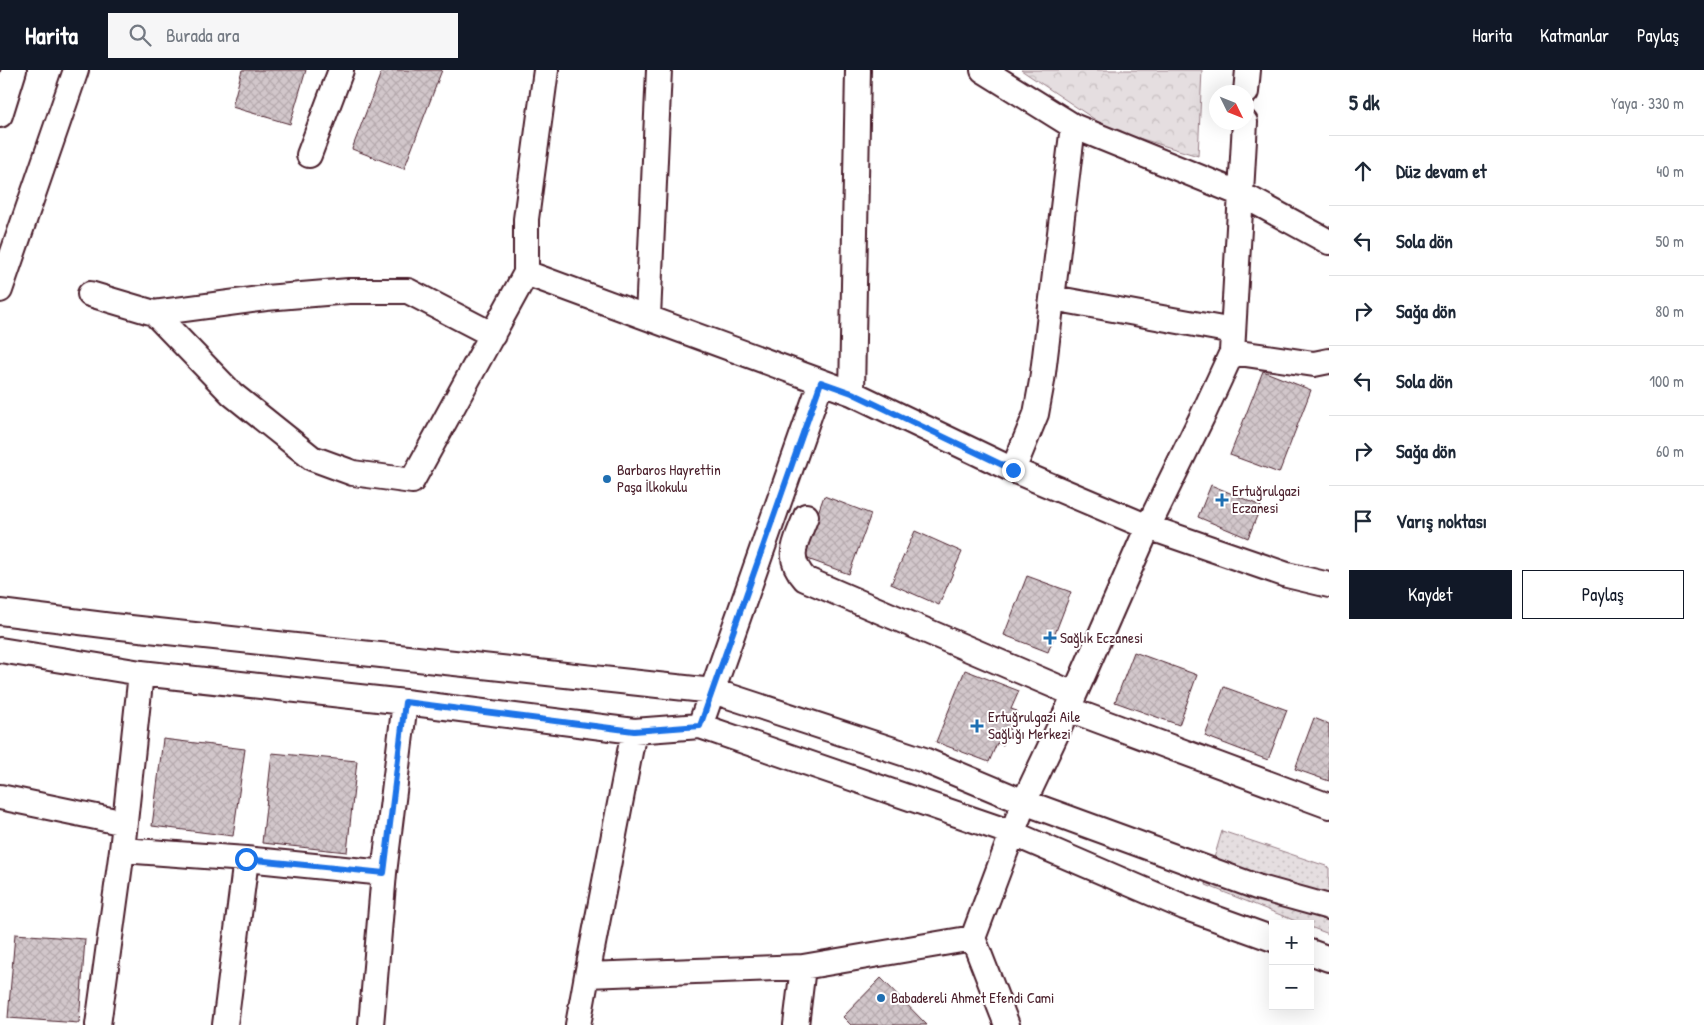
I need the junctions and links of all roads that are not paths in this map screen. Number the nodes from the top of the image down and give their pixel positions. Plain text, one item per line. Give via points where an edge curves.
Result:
1 (14, 70) edge
2 (76, 70) edge
3 (341, 70) edge
4 (546, 70) edge
5 (659, 70) edge
6 (858, 70) edge
7 (983, 70) edge
8 (1248, 70) edge
9 (1247, 85) edge
10 (0, 115) edge
11 (1073, 126) junction
12 (1245, 130) edge
13 (309, 155) dead end
14 (1241, 194) junction
15 (1329, 242) edge
16 (526, 273) junction
17 (0, 290) edge
18 (90, 294) dead end
19 (1052, 298) junction
20 (154, 313) junction
21 (648, 317) junction
22 (493, 336) junction
23 (1232, 341) junction
24 (1329, 360) edge
25 (821, 382) junction
26 (852, 393) junction
27 (1013, 470) junction
28 (806, 516) dead end
29 (1148, 527) junction
30 (1329, 586) edge
31 (0, 596) edge
32 (0, 612) edge
33 (32, 616) junction
34 (0, 650) edge
35 (142, 672) junction
36 (713, 691) junction
37 (1071, 701) junction
38 (405, 702) junction
39 (700, 726) junction
40 (634, 731) junction
41 (0, 797) edge
42 (1024, 802) junction
43 (1329, 806) edge
44 (125, 823) junction
45 (1012, 833) junction
46 (122, 850) junction
47 (246, 859) junction
48 (384, 873) junction
49 (1329, 907) edge
50 (973, 938) junction
51 (1269, 938) edge
52 (1314, 953) edge
53 (1329, 959) edge
54 (803, 967) junction
55 (587, 975) junction
56 (98, 1025) edge
57 (225, 1025) edge
58 (371, 1025) edge
59 (578, 1025) edge
60 (796, 1025) edge
61 (1007, 1025) edge

1 - 10 street
2 - 17 street
3 - 13 street
4 - 16 street via 526,219
5 - 21 street
6 - 26 street
7 - 11 street
8 - 9 street
11 - 14 street
11 - 19 street
12 - 14 street
14 - 15 street
14 - 23 street
16 - 21 street
16 - 22 street
18 - 20 street
19 - 23 street
19 - 27 street via 1036,414
20 - 22 street via 266,298 349,291 408,291
20 - 22 street via 232,394 312,458 353,473 412,481
21 - 25 street
23 - 24 street via 1314,364
23 - 29 street via 1202,417
25 - 26 street
25 - 36 street
26 - 27 street
27 - 29 street
28 - 37 street via 792,554 805,579
29 - 30 street via 1287,575
29 - 37 street
31 - 33 street
32 - 33 street
33 - 36 street
34 - 35 street
35 - 38 street
35 - 44 street
36 - 39 street
36 - 42 street via 924,760
37 - 42 street
37 - 43 street
38 - 40 street
38 - 48 street
39 - 40 street
39 - 45 street
40 - 55 street
41 - 44 street
42 - 45 street
42 - 49 street via 1257,887
44 - 46 street
45 - 50 street
45 - 51 street via 1184,907
46 - 47 street
46 - 56 street
47 - 48 street
47 - 57 street
48 - 58 street
50 - 54 street
50 - 61 street
52 - 53 street
54 - 55 street
54 - 60 street
55 - 59 street

